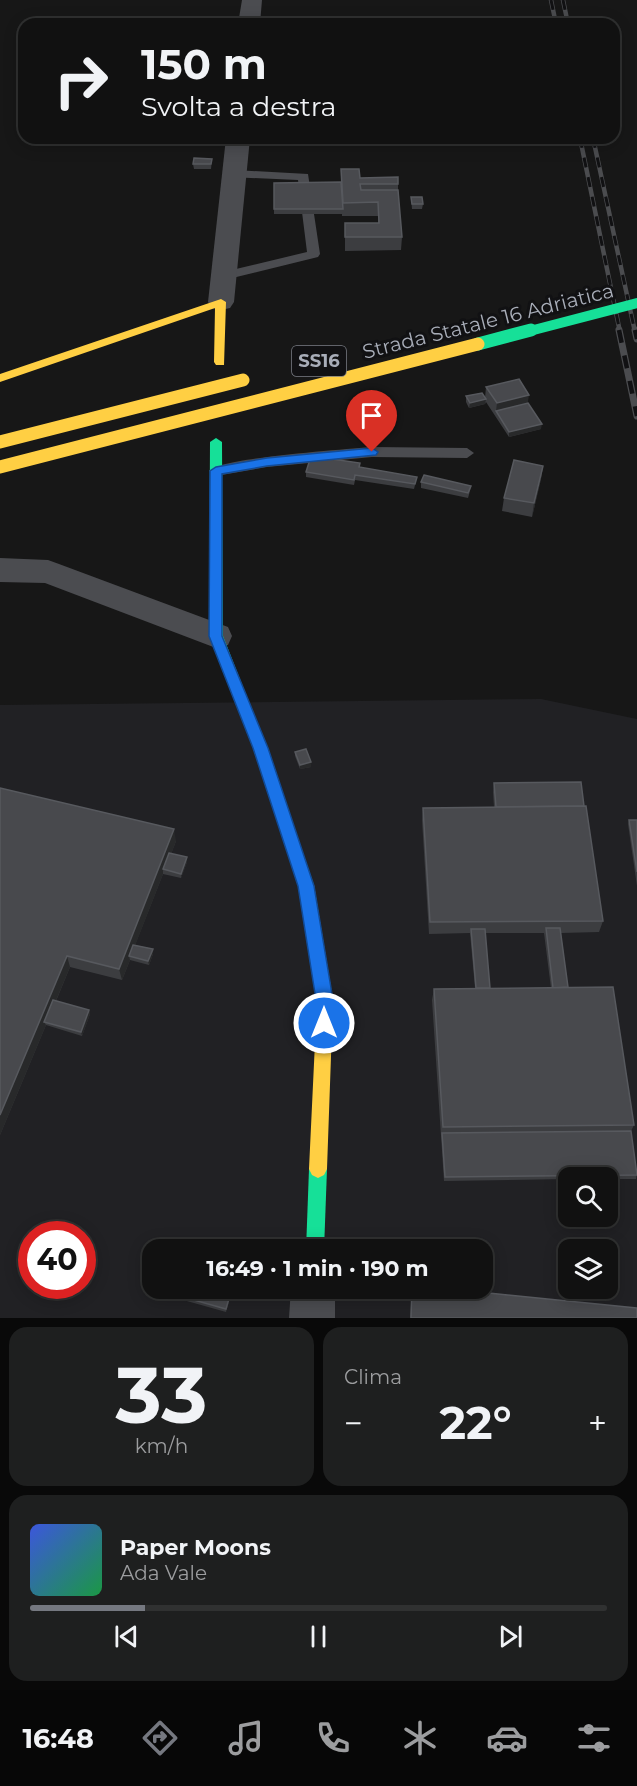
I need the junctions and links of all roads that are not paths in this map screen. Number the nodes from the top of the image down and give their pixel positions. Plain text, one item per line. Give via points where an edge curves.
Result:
1 (252, 0) edge
2 (250, 18) edge
3 (237, 144) edge
4 (234, 174) junction
5 (224, 276) junction
6 (221, 302) junction
7 (637, 303) edge
8 (220, 362) dead end
9 (259, 376) dead end
10 (0, 378) edge
11 (0, 442) edge
12 (216, 442) dead end
13 (468, 453) dead end
14 (0, 467) edge
15 (216, 471) junction
16 (0, 570) edge
17 (216, 636) junction
18 (315, 1239) edge
19 (313, 1299) edge
20 (312, 1318) edge

1 - 2 street
3 - 4 street
4 - 5 street
4 - 5 lane via 304,177 314,254
5 - 6 street
6 - 8 main road
6 - 10 main road
7 - 14 main road, Strada Statale 16 Adriatica / SS16, bridge
9 - 11 main road, bridge
12 - 15 main road
13 - 15 lane via 372,452
15 - 17 main road
16 - 17 street via 48,572
17 - 18 main road via 260,748 306,886 325,1000
19 - 20 street

